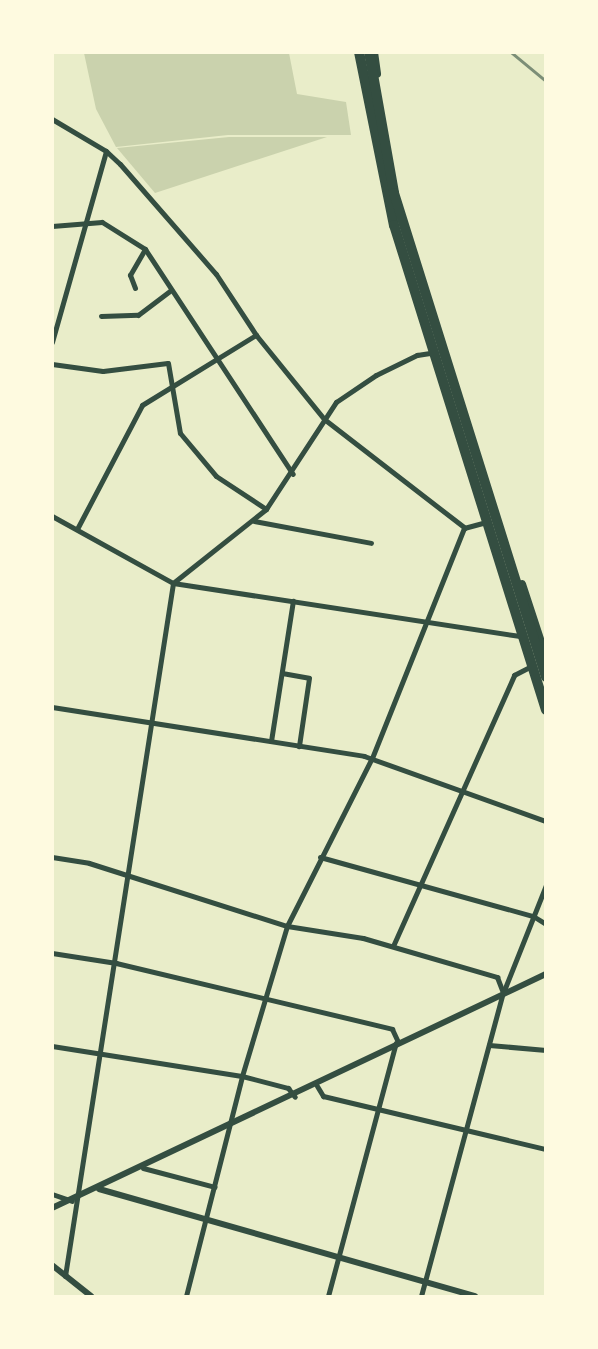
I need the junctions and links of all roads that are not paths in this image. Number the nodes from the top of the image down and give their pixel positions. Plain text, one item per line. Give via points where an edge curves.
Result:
1 (357, 52) edge
2 (372, 52) edge
3 (52, 119) edge
4 (106, 150) junction
5 (86, 222) junction
6 (52, 226) edge
7 (145, 249) junction
8 (135, 288) dead end
9 (171, 290) junction
10 (101, 316) dead end
11 (54, 330) edge
12 (256, 335) junction
13 (52, 342) edge
14 (447, 350) junction
15 (430, 353) junction
16 (217, 360) junction
17 (52, 364) edge
18 (171, 387) junction
19 (324, 419) junction
20 (293, 474) junction
21 (266, 509) junction
22 (52, 516) edge
23 (496, 519) dead end
24 (254, 521) junction
25 (486, 522) junction
26 (465, 528) junction
27 (77, 529) junction
28 (371, 543) dead end
29 (173, 583) junction
30 (293, 601) junction
31 (427, 622) junction
32 (520, 636) junction
33 (545, 657) edge
34 (530, 667) junction
35 (282, 673) junction
36 (545, 677) edge
37 (52, 707) edge
38 (545, 710) edge
39 (545, 717) edge
40 (153, 723) junction
41 (271, 741) junction
42 (299, 746) junction
43 (372, 758) junction
44 (461, 790) junction
45 (545, 821) edge
46 (52, 857) edge
47 (320, 857) junction
48 (130, 875) junction
49 (420, 884) junction
50 (545, 885) edge
51 (533, 916) junction
52 (545, 924) edge
53 (287, 926) junction
54 (393, 946) junction
55 (52, 953) edge
56 (116, 963) junction
57 (545, 974) edge
58 (503, 993) junction
59 (265, 1000) junction
60 (397, 1043) junction
61 (489, 1045) junction
62 (52, 1046) edge
63 (545, 1050) edge
64 (102, 1054) junction
65 (242, 1076) junction
66 (317, 1086) junction
67 (295, 1097) junction
68 (378, 1111) junction
69 (231, 1126) junction
70 (466, 1132) junction
71 (545, 1149) edge
72 (143, 1168) junction
73 (215, 1187) junction
74 (99, 1189) junction
75 (52, 1194) edge
76 (76, 1199) junction
77 (52, 1209) edge
78 (206, 1220) junction
79 (339, 1257) junction
80 (52, 1265) edge
81 (65, 1276) junction
82 (425, 1282) junction
83 (82, 1294) edge
84 (91, 1297) edge
85 (186, 1297) edge
86 (328, 1297) edge
87 (421, 1297) edge
88 (475, 1297) edge

1 - 15 main road via 386,210
1 - 38 highway via 394,225
2 - 14 main road via 398,200
2 - 36 highway via 394,193
3 - 4 street
4 - 5 street
4 - 12 street via 216,274
5 - 6 street
5 - 7 street via 102,222
5 - 11 street
7 - 8 street via 130,275
7 - 9 street
9 - 10 street via 138,315
9 - 16 street
11 - 13 street
12 - 16 street
12 - 19 street
14 - 15 street
14 - 33 main road
15 - 19 street via 376,375 336,402
15 - 25 main road
16 - 18 street
16 - 20 street
17 - 18 street via 103,371 168,363
18 - 21 street via 180,433 216,476
18 - 27 street via 142,405
19 - 20 street
19 - 26 street
20 - 21 street
21 - 24 street
22 - 27 street
23 - 25 street
24 - 28 street
24 - 29 street
25 - 26 street
25 - 32 main road
26 - 31 street
27 - 29 street
29 - 30 street
29 - 40 street
30 - 31 street
30 - 35 street
31 - 32 street
31 - 43 street
32 - 34 main road
34 - 39 main road
34 - 44 street via 514,675
35 - 41 street
35 - 42 street via 309,678
37 - 40 street
40 - 41 street
40 - 48 street
41 - 42 street
42 - 43 street
43 - 44 street
43 - 47 street
44 - 45 street
44 - 49 street
46 - 48 street
47 - 49 street
47 - 53 street
48 - 53 street
48 - 56 street
49 - 51 street
49 - 54 street
50 - 51 street
51 - 52 street
51 - 58 street
53 - 54 street
53 - 59 street
54 - 58 street via 496,977
55 - 56 street
56 - 59 street
56 - 64 street
57 - 58 street
58 - 60 street
58 - 61 street
59 - 60 street via 392,1029
59 - 65 street
60 - 66 street
60 - 68 street
61 - 63 street
61 - 70 street
62 - 64 street
64 - 65 street
64 - 76 street
65 - 67 street via 288,1088
65 - 69 street
66 - 67 street
66 - 68 street via 323,1096
67 - 69 street
68 - 70 street
68 - 79 street
69 - 72 street
69 - 73 street
70 - 71 street
70 - 82 street
72 - 73 street
72 - 74 street
73 - 78 street
74 - 76 street
74 - 78 street
75 - 76 street
76 - 77 street
76 - 81 street
78 - 79 street
78 - 85 street
79 - 82 street
79 - 86 street
80 - 81 street
81 - 83 street
82 - 87 street
82 - 88 street
83 - 84 street

